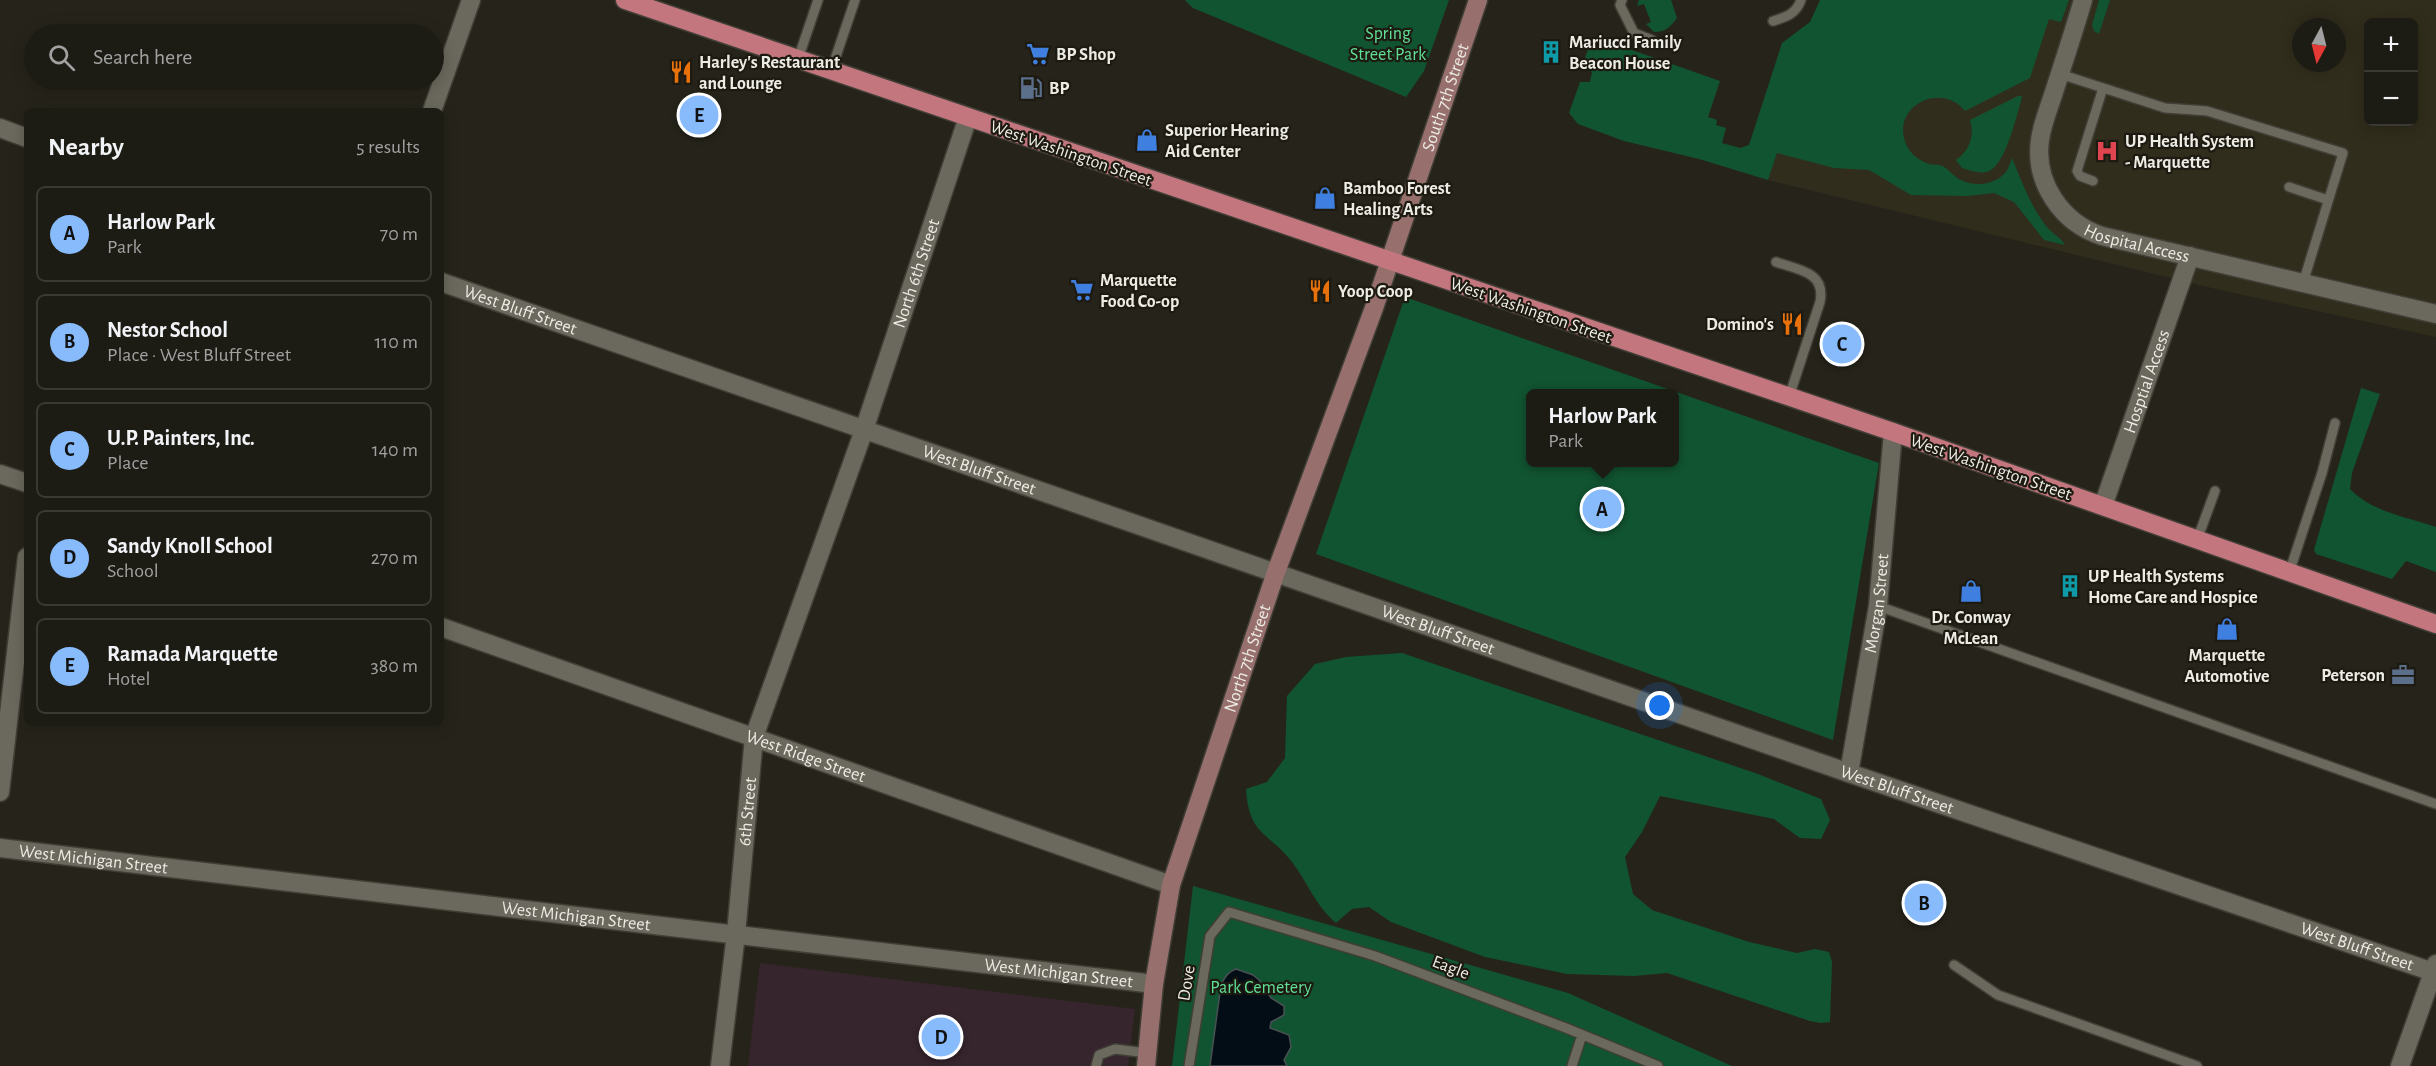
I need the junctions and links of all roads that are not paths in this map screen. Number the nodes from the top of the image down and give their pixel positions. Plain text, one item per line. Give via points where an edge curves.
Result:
1 (471, 0) edge
2 (625, 0) edge
3 (818, 0) edge
4 (855, 0) edge
5 (1478, 0) edge
6 (1622, 0) edge
7 (1801, 0) edge
8 (2083, 0) edge
9 (1773, 21) dead end
10 (1652, 40) dead end
11 (798, 59) junction
12 (831, 71) junction
13 (2060, 74) junction
14 (444, 77) edge
15 (2103, 88) junction
16 (439, 90) edge
17 (433, 108) edge
18 (968, 117) junction
19 (0, 128) edge
20 (24, 137) edge
21 (2093, 181) dead end
22 (2289, 187) dead end
23 (2328, 200) junction
24 (2190, 256) junction
25 (1389, 262) junction
26 (1776, 262) dead end
27 (444, 283) edge
28 (2303, 283) junction
29 (2436, 314) edge
30 (1789, 397) junction
31 (2335, 423) dead end
32 (864, 430) junction
33 (1893, 432) junction
34 (0, 474) edge
35 (24, 482) edge
36 (2216, 491) dead end
37 (2103, 506) junction
38 (2197, 540) junction
39 (1276, 572) junction
40 (2289, 573) junction
41 (24, 583) edge
42 (1878, 606) junction
43 (2436, 624) edge
44 (444, 628) edge
45 (754, 737) junction
46 (1849, 773) junction
47 (0, 792) edge
48 (2436, 804) edge
49 (0, 848) edge
50 (1171, 885) junction
51 (1229, 912) joint
52 (736, 934) junction
53 (1954, 965) dead end
54 (2435, 970) edge
55 (1154, 984) junction
56 (1582, 1035) junction
57 (1147, 1060) edge
58 (720, 1066) edge
59 (1096, 1066) edge
60 (1189, 1066) edge
61 (1572, 1066) edge
62 (1658, 1066) edge
63 (2197, 1066) edge
64 (2400, 1066) edge

1 - 14 street
2 - 11 main road, West Washington Street
3 - 11 lane
4 - 12 lane
5 - 25 street, South 7th Street
6 - 10 lane via 1620,5 1634,33
7 - 9 lane via 1788,17
8 - 13 street, Hospital Access
11 - 12 main road, West Washington Street
12 - 18 main road, West Washington Street
13 - 15 lane
13 - 24 street, Hospital Access via 2040,140 2040,154 2046,184 2061,210 2086,231
15 - 21 lane via 2077,171
15 - 23 lane via 2165,108 2207,111 2343,153
16 - 17 street
18 - 25 main road, West Washington Street
18 - 32 street, North 6th Street
19 - 20 street
22 - 23 lane
23 - 28 lane
24 - 28 street, Hospital Access
24 - 37 street, Hosptial Access
25 - 30 main road, West Washington Street
25 - 39 street, North 7th Street
26 - 30 lane via 1807,273 1822,287
27 - 32 street, West Bluff Street
28 - 29 street, Hospital Access
30 - 33 main road, West Washington Street
31 - 40 lane
32 - 39 street, West Bluff Street
32 - 45 street, 6th Street
33 - 37 main road, West Washington Street
33 - 42 street, Morgan Street
34 - 35 street
36 - 38 lane
37 - 38 main road, West Washington Street
38 - 40 main road, West Washington Street
39 - 46 street, West Bluff Street
39 - 50 street, North 7th Street
40 - 43 main road, West Washington Street
41 - 47 street
42 - 46 street, Morgan Street
42 - 48 lane
44 - 45 street, West Ridge Street
45 - 50 street, West Ridge Street
45 - 52 street, 6th Street
46 - 54 street, West Bluff Street
49 - 52 street, West Michigan Street
50 - 55 street, North 7th Street
51 - 56 lane, Eagle via 1375,956
51 - 60 lane, Dove via 1210,936
52 - 55 street, West Michigan Street
52 - 58 street, 6th Street
53 - 63 lane via 1998,995
54 - 64 street
55 - 57 street, North 7th Street
56 - 61 lane
56 - 62 lane, Eagle
57 - 59 lane via 1107,1050 1099,1055

